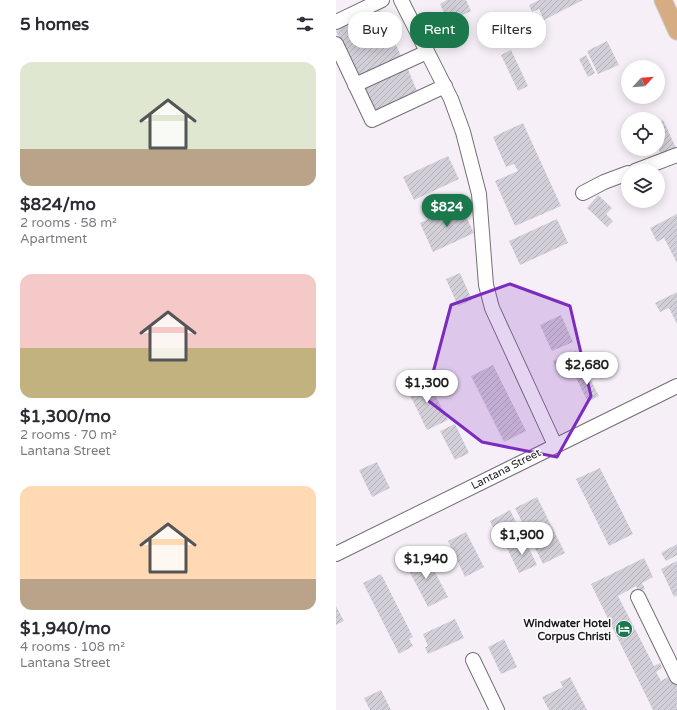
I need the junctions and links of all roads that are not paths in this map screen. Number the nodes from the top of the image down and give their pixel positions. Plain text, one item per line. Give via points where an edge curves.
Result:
1 (382, 0) edge
2 (401, 0) edge
3 (663, 0) edge
4 (336, 22) edge
5 (677, 31) edge
6 (336, 44) edge
7 (427, 52) junction
8 (355, 85) junction
9 (445, 86) junction
10 (677, 155) edge
11 (653, 164) edge
12 (621, 176) edge
13 (583, 193) dead end
14 (677, 386) edge
15 (555, 445) junction
16 (336, 554) edge
17 (638, 597) dead end
18 (473, 660) dead end
19 (676, 673) edge
20 (497, 710) edge

1 - 4 street
2 - 7 street
3 - 5 main road
6 - 8 street
7 - 8 street
7 - 9 street
8 - 9 street via 372,120
9 - 15 street via 464,132 480,194 486,285 492,308
10 - 11 street
12 - 13 street
14 - 15 street, Lantana Street
15 - 16 street, Lantana Street
17 - 19 street
18 - 20 street

